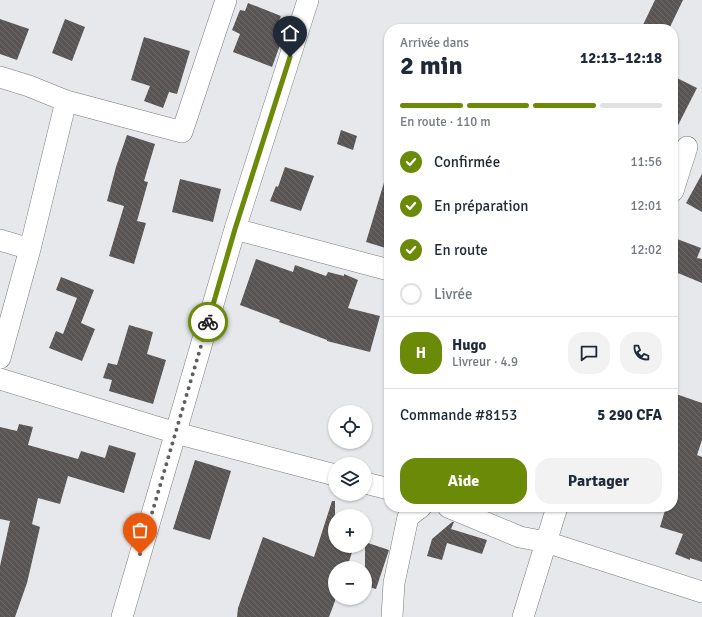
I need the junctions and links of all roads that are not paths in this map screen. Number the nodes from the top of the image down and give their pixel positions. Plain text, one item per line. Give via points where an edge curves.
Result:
1 (226, 0) edge
2 (308, 0) edge
3 (0, 77) edge
4 (66, 101) junction
5 (687, 147) dead end
6 (678, 175) edge
7 (235, 229) junction
8 (0, 240) edge
9 (30, 250) junction
10 (384, 269) edge
11 (0, 358) edge
12 (0, 379) edge
13 (176, 433) junction
14 (328, 473) edge
15 (372, 484) edge
16 (384, 488) edge
17 (414, 512) edge
18 (460, 512) edge
19 (555, 512) edge
20 (546, 542) junction
21 (702, 592) edge
22 (125, 616) edge
23 (392, 617) edge
24 (523, 617) edge

1 - 4 street via 182,132
2 - 7 street
3 - 4 street
4 - 9 street
5 - 6 street
7 - 10 street
7 - 13 street
8 - 9 street
9 - 11 street
12 - 13 street
13 - 14 street
13 - 22 street
15 - 16 street
17 - 23 street via 408,517 394,583
18 - 20 street via 520,537
19 - 20 street
20 - 21 street
20 - 24 street

